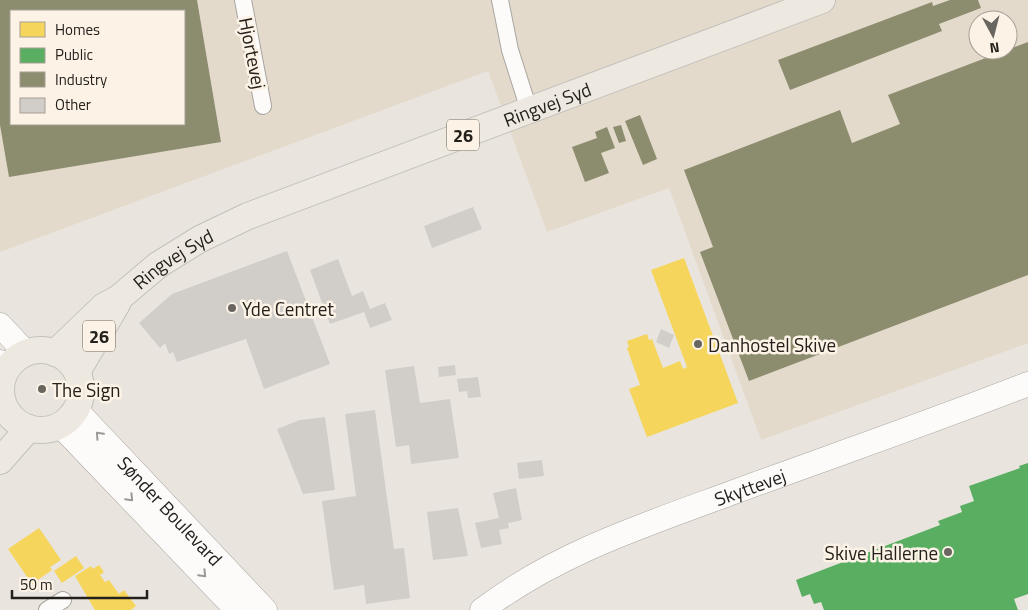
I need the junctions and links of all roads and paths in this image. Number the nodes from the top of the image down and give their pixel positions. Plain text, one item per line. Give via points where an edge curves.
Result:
1 (244, 0) edge
2 (500, 0) edge
3 (822, 0) edge
4 (263, 106) dead end
5 (529, 110) junction
6 (119, 298) junction
7 (0, 325) edge
8 (55, 353) junction
9 (11, 362) edge
10 (77, 372) junction
11 (1028, 384) edge
12 (68, 418) junction
13 (13, 425) edge
14 (0, 461) edge
15 (63, 600) dead end
16 (47, 610) edge
17 (237, 610) edge
18 (265, 610) edge
19 (482, 610) edge

1 - 4 street, Hjortevej
2 - 5 street via 510,50
3 - 5 main road, Ringvej Syd / 26
5 - 6 main road, Ringvej Syd / 26 via 248,216 200,238 158,265
6 - 8 main road, Ringvej Syd / 26 via 104,306
6 - 10 main road, Ringvej Syd / 26 via 114,312
7 - 9 street
8 - 9 main road, 26 via 35,351
8 - 10 main road, 26 via 72,364
9 - 13 main road via 2,393
10 - 12 main road, 26 via 81,392
11 - 19 street, Skyttevej via 626,532 547,568
12 - 13 main road via 50,429
12 -> 17 street, Sønder Boulevard
18 -> 12 street, Sønder Boulevard
13 - 14 main road
15 - 16 street

